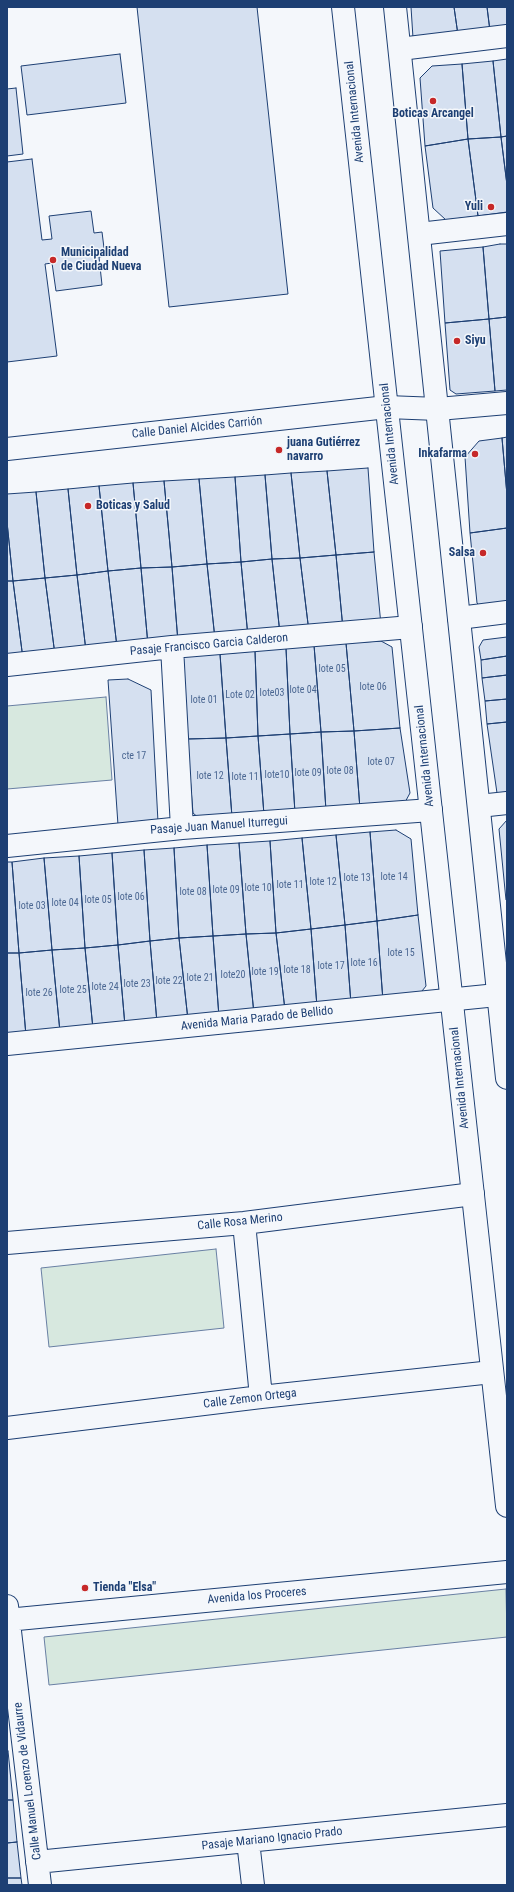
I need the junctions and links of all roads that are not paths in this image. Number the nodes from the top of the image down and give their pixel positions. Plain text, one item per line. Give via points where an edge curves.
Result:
1 (343, 7) edge
2 (395, 7) edge
3 (507, 36) edge
4 (400, 49) junction
5 (507, 224) edge
6 (419, 234) junction
7 (507, 403) edge
8 (387, 407) junction
9 (438, 409) junction
10 (7, 449) edge
11 (507, 612) edge
12 (459, 618) junction
13 (411, 627) junction
14 (172, 648) junction
15 (7, 665) edge
16 (507, 802) edge
17 (479, 806) junction
18 (431, 810) junction
19 (182, 828) junction
20 (7, 846) edge
21 (503, 995) edge
22 (451, 998) junction
23 (7, 1044) edge
24 (507, 1078) edge
25 (473, 1194) junction
26 (244, 1223) junction
27 (7, 1243) edge
28 (492, 1372) junction
29 (261, 1397) junction
30 (7, 1428) edge
31 (507, 1506) edge
32 (507, 1572) edge
33 (8, 1615) edge
34 (507, 1815) edge
35 (248, 1841) junction
36 (37, 1862) junction
37 (40, 1885) edge
38 (253, 1885) edge

1 - 8 street, Avenida Internacional
2 - 4 street
3 - 4 street
4 - 6 street
5 - 6 street
6 - 9 street
7 - 9 street
8 - 9 street, Calle Daniel Alcides Carrión
8 - 10 street, Calle Daniel Alcides Carrión
8 - 13 street, Avenida Internacional
9 - 12 street
11 - 12 street
12 - 17 street
13 - 14 street, Pasaje Francisco Garcia Calderon
13 - 18 street, Avenida Internacional
14 - 15 street, Pasaje Francisco Garcia Calderon
14 - 19 street
16 - 17 street
17 - 21 street
18 - 19 street, Pasaje Juan Manuel Iturregui
18 - 22 street, Avenida Internacional
19 - 20 street, Pasaje Juan Manuel Iturregui
21 - 22 street, Avenida Maria Parado de Bellido
21 - 24 street
22 - 23 street, Avenida Maria Parado de Bellido
22 - 25 street, Avenida Internacional
25 - 26 street, Calle Rosa Merino
25 - 28 street, Avenida Internacional
26 - 27 street, Calle Rosa Merino
26 - 29 street
28 - 29 street, Calle Zemon Ortega
28 - 31 street, Avenida Internacional
29 - 30 street, Calle Zemon Ortega
32 - 33 street, Avenida los Proceres
33 - 36 street, Calle Manuel Lorenzo de Vidaurre
34 - 35 street, Pasaje Mariano Ignacio Prado
35 - 36 street, Pasaje Mariano Ignacio Prado
35 - 38 street
36 - 37 street, Calle Manuel Lorenzo de Vidaurre

